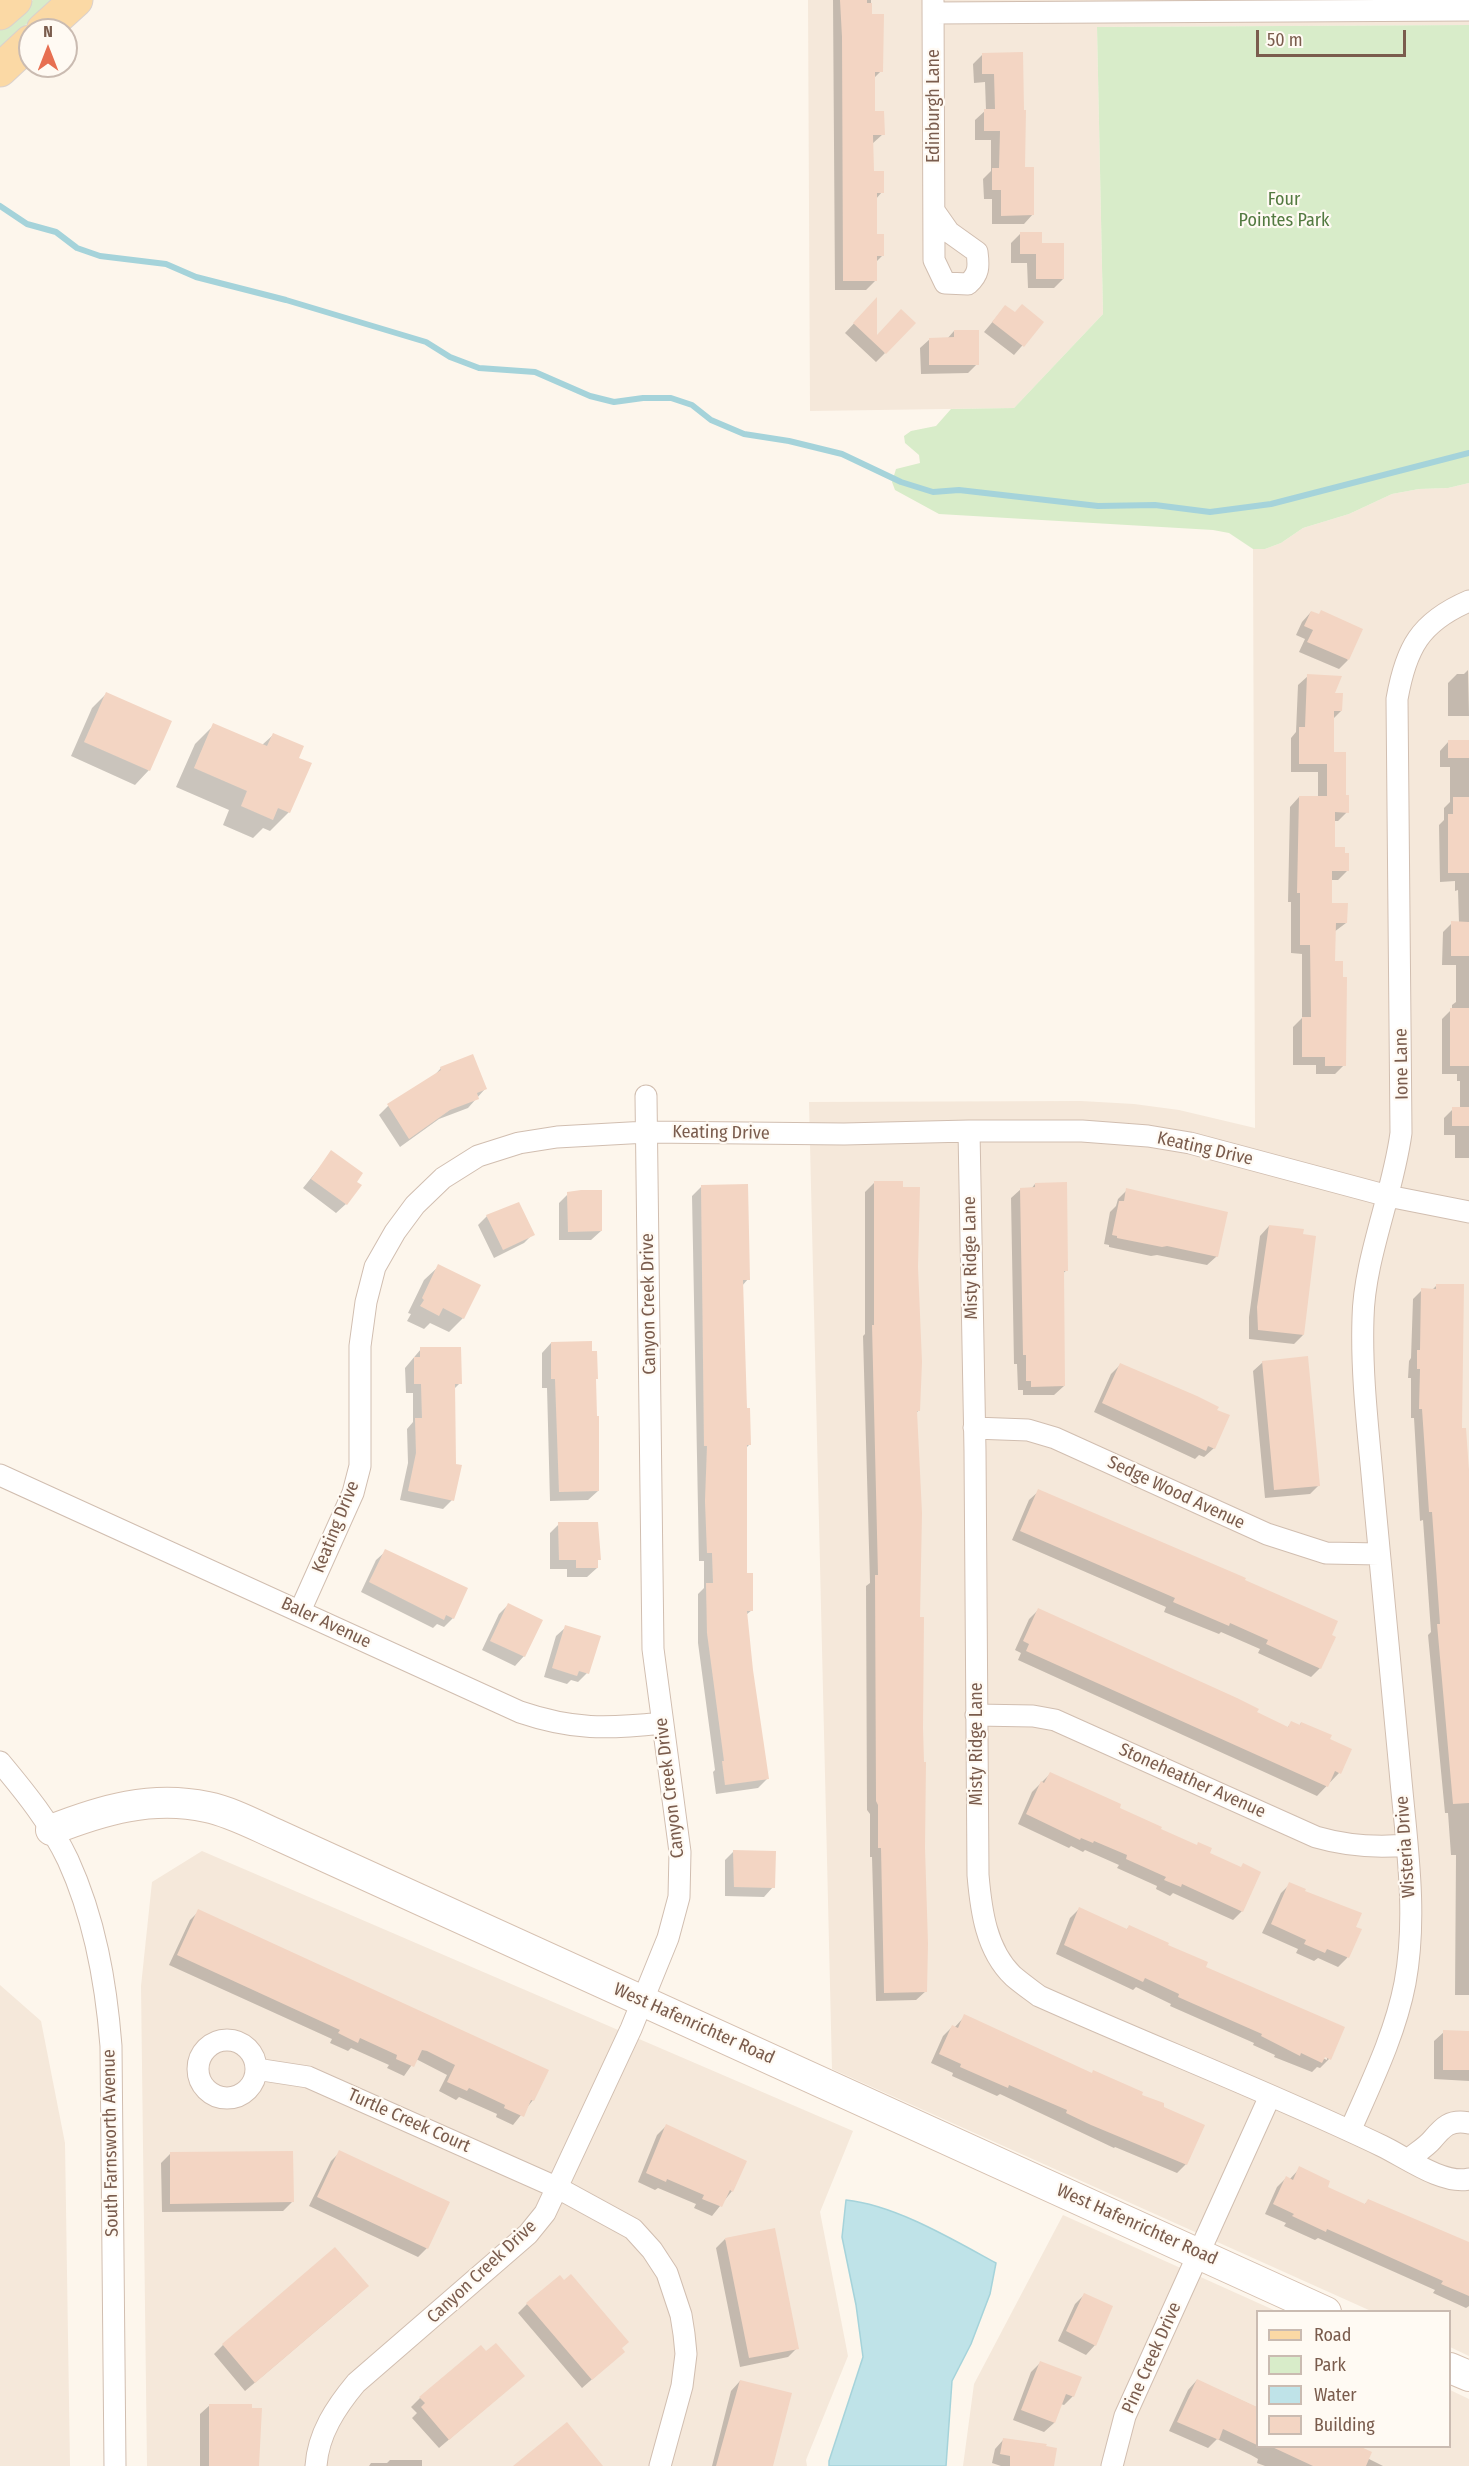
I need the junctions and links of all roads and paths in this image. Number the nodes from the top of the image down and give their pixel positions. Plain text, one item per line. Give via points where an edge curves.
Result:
1 (15, 0) edge
2 (76, 0) edge
3 (1190, 6) edge
4 (933, 7) edge
5 (1469, 10) edge
6 (0, 13) edge
7 (56, 18) edge
8 (18, 53) edge
9 (0, 70) edge
10 (934, 212) dead end
11 (1469, 600) edge
12 (646, 1096) dead end
13 (969, 1131) junction
14 (647, 1132) junction
15 (1388, 1196) junction
16 (1469, 1212) edge
17 (974, 1428) junction
18 (0, 1475) edge
19 (1379, 1554) junction
20 (300, 1611) junction
21 (976, 1715) junction
22 (662, 1723) junction
23 (0, 1762) edge
24 (51, 1830) junction
25 (1407, 1845) junction
26 (643, 2000) junction
27 (256, 2069) dead end
28 (1270, 2096) junction
29 (1469, 2122) edge
30 (1350, 2131) junction
31 (1409, 2159) junction
32 (1469, 2179) edge
33 (558, 2188) junction
34 (1199, 2253) junction
35 (1322, 2310) edge
36 (1451, 2369) edge
37 (1469, 2376) edge
38 (115, 2466) edge
39 (316, 2466) edge
40 (660, 2466) edge
41 (1112, 2466) edge

1 - 6 main road
2 - 7 main road
3 - 4 street
3 - 5 street
4 - 10 street, Edinburgh Lane
8 - 9 main road
11 - 15 street, Ione Lane via 1437,617 1420,634 1409,652 1397,699 1402,1110 1398,1154
12 - 14 street, Canyon Creek Drive
13 - 14 street, Keating Drive
13 - 15 street, Keating Drive via 1082,1131 1148,1136 1190,1143
13 - 17 street, Misty Ridge Lane
14 - 20 street, Keating Drive via 557,1137 519,1143 478,1156 442,1178 395,1232 375,1267 366,1302 360,1346 360,1466 353,1493
14 - 22 street, Canyon Creek Drive via 653,1649
15 - 16 street, Keating Drive
15 - 19 street, Ione Lane via 1367,1281 1363,1315 1364,1389
17 - 19 street, Sedge Wood Avenue via 1028,1430 1055,1438 1296,1545 1326,1553
17 - 21 street, Misty Ridge Lane
18 - 20 street, Baler Avenue
19 - 25 street, Wisteria Drive
20 - 22 street, Baler Avenue via 546,1721 594,1728
21 - 25 street, Stoneheather Avenue via 1054,1720 1338,1844
21 - 28 street, Misty Ridge Lane via 981,1911 992,1945 1012,1974 1039,1996
22 - 26 street, Canyon Creek Drive via 680,1852 679,1897 668,1938
23 - 24 street, South Farnsworth Avenue
24 - 26 street, West Hafenrichter Road via 117,1807 149,1802 209,1808 280,1836
24 - 38 street, South Farnsworth Avenue via 85,1903 102,1968 108,2011
25 - 30 street, Wisteria Drive via 1410,1947 1405,1984 1384,2052
26 - 33 street, Canyon Creek Drive
26 - 34 street, West Hafenrichter Road
27 - 33 street, Turtle Creek Court via 308,2077
28 - 30 street, Misty Ridge Lane
28 - 34 street, Pine Creek Drive
29 - 31 street via 1442,2127 1432,2141
30 - 31 street, Misty Ridge Lane
31 - 32 street, Misty Ridge Lane via 1450,2179
33 - 39 street, Canyon Creek Drive via 528,2234 356,2383 338,2404 323,2434
33 - 40 street, Turtle Creek Court via 633,2229 652,2250 673,2287 686,2354 682,2386
34 - 35 street, West Hafenrichter Road
34 - 41 street, Pine Creek Drive via 1125,2416
36 - 37 street

